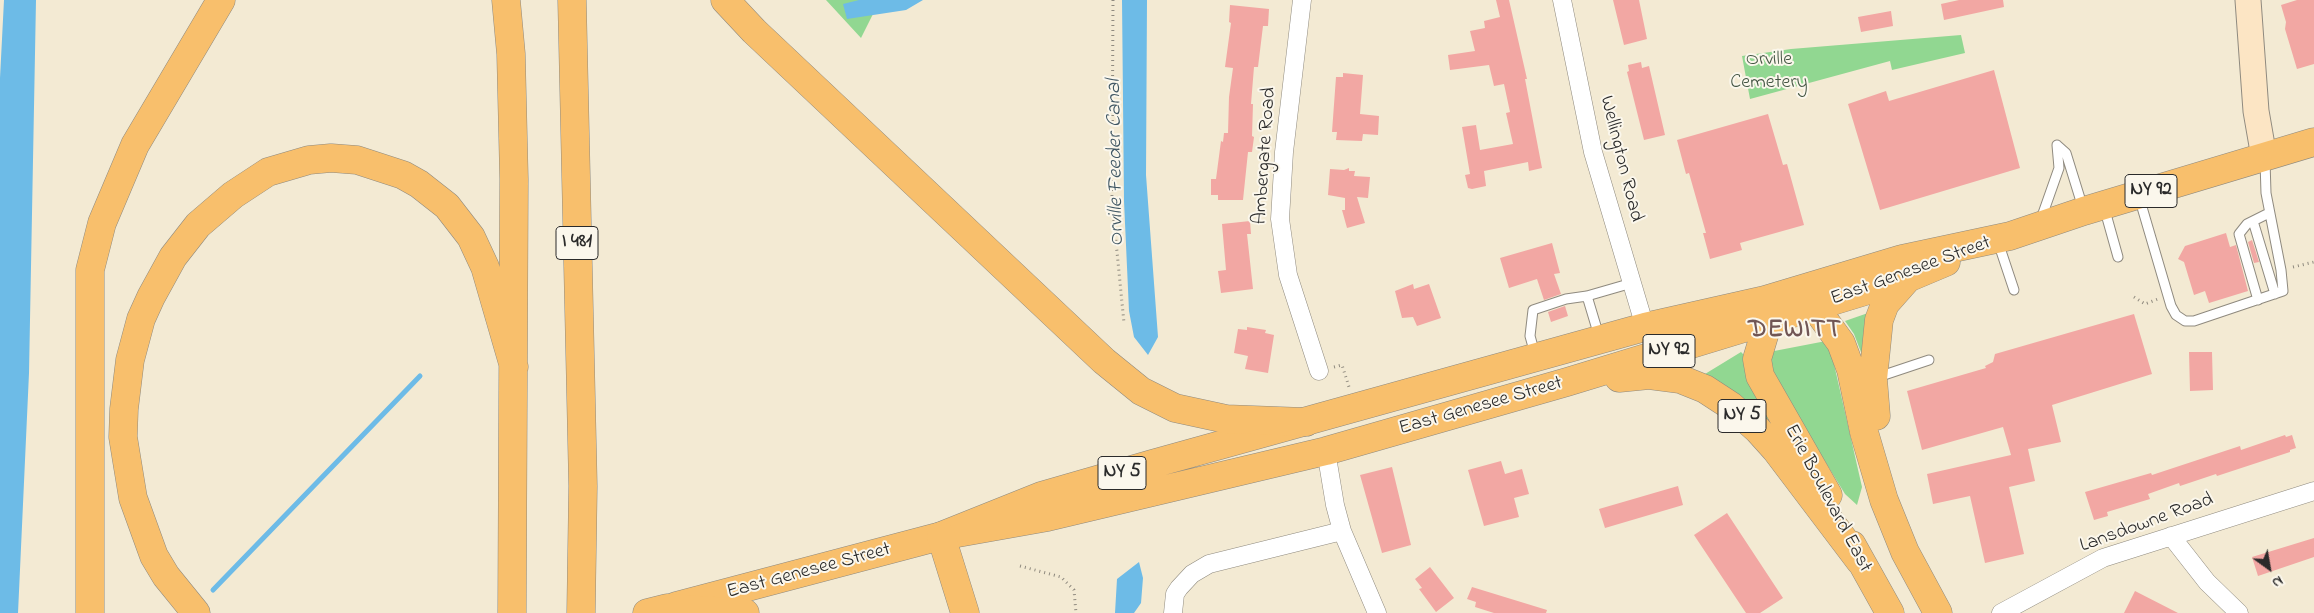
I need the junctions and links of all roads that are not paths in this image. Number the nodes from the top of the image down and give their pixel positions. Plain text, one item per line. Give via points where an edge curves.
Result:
1 (221, 0) edge
2 (506, 0) edge
3 (572, 0) edge
4 (725, 0) edge
5 (1305, 0) edge
6 (1562, 0) edge
7 (2248, 0) edge
8 (2314, 142) edge
9 (2264, 157) junction
10 (2138, 194) junction
11 (2093, 208) junction
12 (2269, 212) junction
13 (2253, 221) junction
14 (2038, 226) junction
15 (2004, 239) junction
16 (2118, 257) dead end
17 (1908, 278) junction
18 (1632, 283) junction
19 (2014, 290) dead end
20 (2275, 294) junction
21 (1587, 296) junction
22 (1811, 296) junction
23 (2258, 300) junction
24 (1767, 309) junction
25 (1645, 328) junction
26 (1600, 340) junction
27 (1537, 358) junction
28 (1929, 360) dead end
29 (514, 367) junction
30 (1319, 371) road end
31 (1873, 379) junction
32 (1567, 382) junction
33 (1345, 412) junction
34 (1306, 422) junction
35 (1326, 451) junction
36 (2314, 491) edge
37 (1884, 500) junction
38 (1342, 531) junction
39 (941, 536) junction
40 (2171, 536) junction
41 (1860, 561) junction
42 (657, 610) edge
43 (90, 613) edge
44 (196, 613) edge
45 (512, 613) edge
46 (581, 613) edge
47 (745, 613) edge
48 (965, 613) edge
49 (1173, 613) edge
50 (1377, 613) edge
51 (1890, 613) edge
52 (1938, 613) edge
53 (2001, 613) edge
54 (2238, 613) edge

1 - 43 main road via 135,145 102,223 90,270
2 - 29 main road via 511,54 514,179
3 - 46 main road, I 481 via 583,486
4 - 34 main road via 1104,361 1141,391 1175,408 1226,420
5 - 30 street, Ambergate Road via 1284,152 1280,219 1288,275
6 - 18 street, Wellington Road via 1593,152
7 - 9 street via 2256,111
8 - 9 main road, East Genesee Street / NY 92
9 - 10 main road, East Genesee Street / NY 92
9 - 12 lane
10 - 11 main road, East Genesee Street / NY 92
10 - 23 lane via 2176,315 2185,321 2194,321
11 - 14 main road, East Genesee Street / NY 92
11 - 14 lane via 2066,153 2057,145 2059,168
11 - 16 lane
12 - 13 lane
12 - 20 lane via 2282,270 2283,291
13 - 20 lane
13 - 23 lane via 2239,234
14 - 15 main road, East Genesee Street / NY 92
15 - 17 main road, East Genesee Street / NY 92
15 - 19 lane
15 - 22 main road, East Genesee Street / NY 92 via 1902,258
17 - 22 main road, East Genesee Street / NY 92
17 - 31 main road via 1885,304 1878,320
18 - 21 lane
18 - 25 street, Wellington Road
20 - 23 lane
21 - 26 lane
21 - 27 lane via 1533,310 1530,336
22 - 24 main road, East Genesee Street / NY 5
22 - 37 main road via 1836,334 1848,361
24 - 25 main road, East Genesee Street / NY 5
24 - 32 main road, East Genesee Street / NY 92
24 - 41 main road, Erie Boulevard East / NY 5 via 1757,359 1760,376 1830,498
25 - 26 main road, East Genesee Street / NY 5
26 - 27 main road, East Genesee Street / NY 5
27 - 33 main road, East Genesee Street / NY 5
28 - 31 lane
29 - 44 main road via 485,267 470,237 446,206 419,184 403,175 357,160 316,159 268,172 233,195 198,225 173,257 151,297 140,319 130,360 124,409 123,437 133,498 154,556
29 - 45 main road
31 - 37 main road
32 - 35 main road, East Genesee Street / NY 5
32 - 41 main road, NY 5 via 1649,375 1680,379 1705,389 1731,406 1770,443
33 - 34 main road, East Genesee Street / NY 5
33 - 35 main road
34 - 39 main road, East Genesee Street / NY 5 via 1041,496
35 - 38 street
35 - 39 main road, East Genesee Street / NY 5 via 1048,517
36 - 40 street, Lansdowne Road
37 - 52 main road via 1905,552
38 - 49 street via 1208,564 1179,588
38 - 50 street
39 - 42 main road, East Genesee Street / NY 5
39 - 48 main road
40 - 53 street, Lansdowne Road via 2102,558
40 - 54 street
41 - 51 main road, Erie Boulevard East / NY 5
42 - 47 main road

